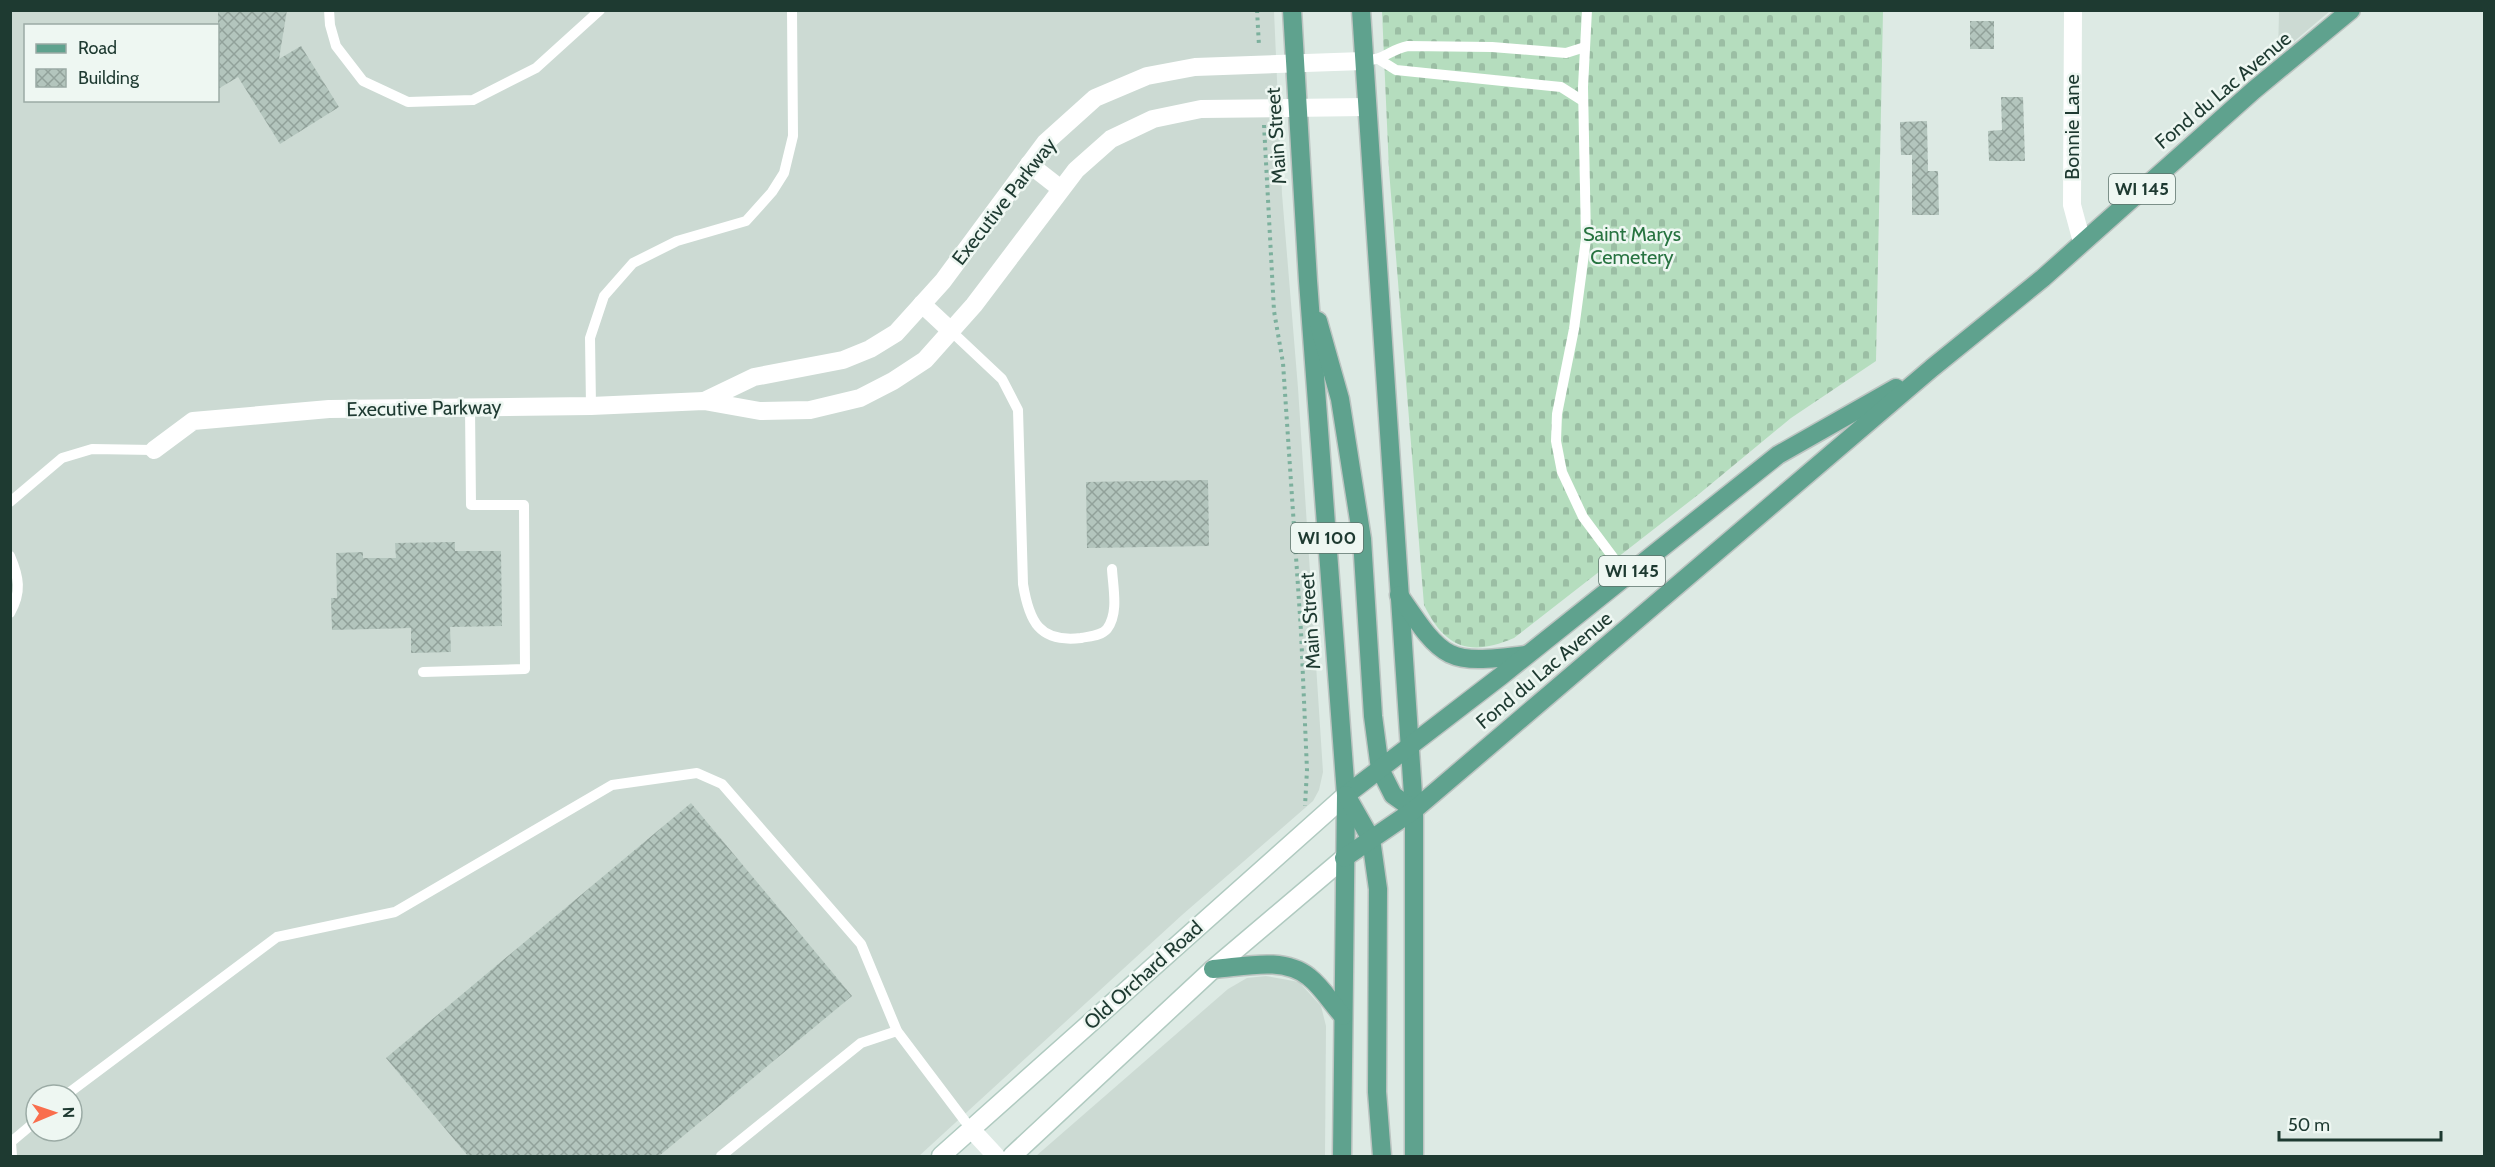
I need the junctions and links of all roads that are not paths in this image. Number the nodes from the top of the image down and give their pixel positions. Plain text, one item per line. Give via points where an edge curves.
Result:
1 (330, 10) edge
2 (600, 10) edge
3 (792, 10) edge
4 (1292, 10) edge
5 (1361, 10) edge
6 (1587, 10) edge
7 (2073, 10) edge
8 (2351, 10) edge
9 (1585, 47) junction
10 (1371, 61) junction
11 (1294, 64) junction
12 (1583, 101) junction
13 (1366, 107) junction
14 (1298, 108) junction
15 (1029, 164) junction
16 (1061, 189) junction
17 (2082, 242) junction
18 (1308, 281) junction
19 (922, 304) junction
20 (951, 331) junction
21 (1932, 368) junction
22 (704, 401) junction
23 (591, 406) junction
24 (470, 408) junction
25 (154, 450) joint
26 (10, 501) edge
27 (10, 555) edge
28 (1112, 569) dead end
29 (1627, 576) junction
30 (1399, 594) junction
31 (10, 613) edge
32 (1526, 656) junction
33 (423, 672) dead end
34 (1410, 747) junction
35 (1380, 769) junction
36 (1346, 795) junction
37 (1414, 810) junction
38 (1371, 839) junction
39 (1344, 858) junction
40 (1213, 969) junction
41 (1343, 1016) junction
42 (897, 1031) junction
43 (82, 1083) edge
44 (971, 1129) junction
45 (24, 1131) edge
46 (12, 1156) edge
47 (720, 1156) edge
48 (941, 1156) edge
49 (996, 1156) edge
50 (1012, 1156) edge
51 (1342, 1156) edge
52 (1382, 1156) edge
53 (1414, 1156) edge

1 - 2 lane via 336,46 363,81 408,102 473,100 536,68
3 - 23 lane via 793,136 784,173 746,221 676,241 633,263 604,296 590,338
4 - 11 main road, Main Street / WI 100
5 - 10 main road
6 - 9 lane
7 - 17 street, Bonnie Lane via 2072,205
8 - 17 main road, Fond du Lac Avenue / WI 145
9 - 10 lane via 1566,53 1408,46 1395,48
9 - 12 lane
10 - 11 street, Executive Parkway
10 - 12 lane via 1396,70 1561,87
10 - 13 main road
11 - 14 main road, Main Street / WI 100
11 - 15 street, Executive Parkway via 1195,67 1147,76 1095,98 1045,143
12 - 29 lane via 1586,239 1556,441 1562,472 1582,517
13 - 14 street, Executive Parkway
13 - 30 main road
14 - 16 street, Executive Parkway via 1201,109 1153,118 1111,138
14 - 18 main road, Main Street / WI 100
15 - 16 street
15 - 19 street, Executive Parkway
16 - 20 street, Executive Parkway
17 - 21 main road, Fond du Lac Avenue / WI 145
18 - 35 main road via 1340,399 1362,539
18 - 36 main road, Main Street / WI 100
19 - 20 street
19 - 22 street, Executive Parkway via 896,333 870,348 843,360 754,377
20 - 22 street, Executive Parkway via 925,360 860,398 810,410 760,411
20 - 28 lane via 1002,379 1018,410 1023,584 1028,612 1040,630 1057,639 1099,635 1107,629 1114,612
21 - 29 main road, Fond du Lac Avenue / WI 145 via 1778,455
21 - 37 main road, Fond du Lac Avenue / WI 145
22 - 23 street, Executive Parkway
23 - 24 street, Executive Parkway
24 - 25 street, Executive Parkway via 329,409 193,421
24 - 33 lane via 471,505 524,505 525,669
25 - 26 lane via 92,449 62,458
27 - 31 lane via 20,587
29 - 32 main road, Fond du Lac Avenue / WI 145
30 - 32 main road via 1429,639 1463,660
30 - 34 main road
32 - 34 main road, Fond du Lac Avenue / WI 145
34 - 35 main road, Fond du Lac Avenue / WI 145
34 - 37 main road
35 - 36 main road, Fond du Lac Avenue / WI 145
35 - 37 main road via 1394,795
36 - 38 main road
36 - 39 main road, Main Street / WI 100
36 - 44 street, Old Orchard Road
37 - 38 main road, Fond du Lac Avenue
37 - 53 main road
38 - 39 main road, Fond du Lac Avenue
38 - 52 main road via 1378,889 1377,1092
39 - 40 street
39 - 41 main road, Main Street / WI 100
40 - 41 main road via 1280,964 1298,970 1310,977
40 - 50 street
41 - 51 main road, Main Street / WI 100
42 - 43 lane via 861,944 722,784 697,773 612,785 395,912 277,937
42 - 44 lane
42 - 47 lane via 861,1043
44 - 48 street, Old Orchard Road
44 - 49 street
45 - 46 lane via 11,1142

